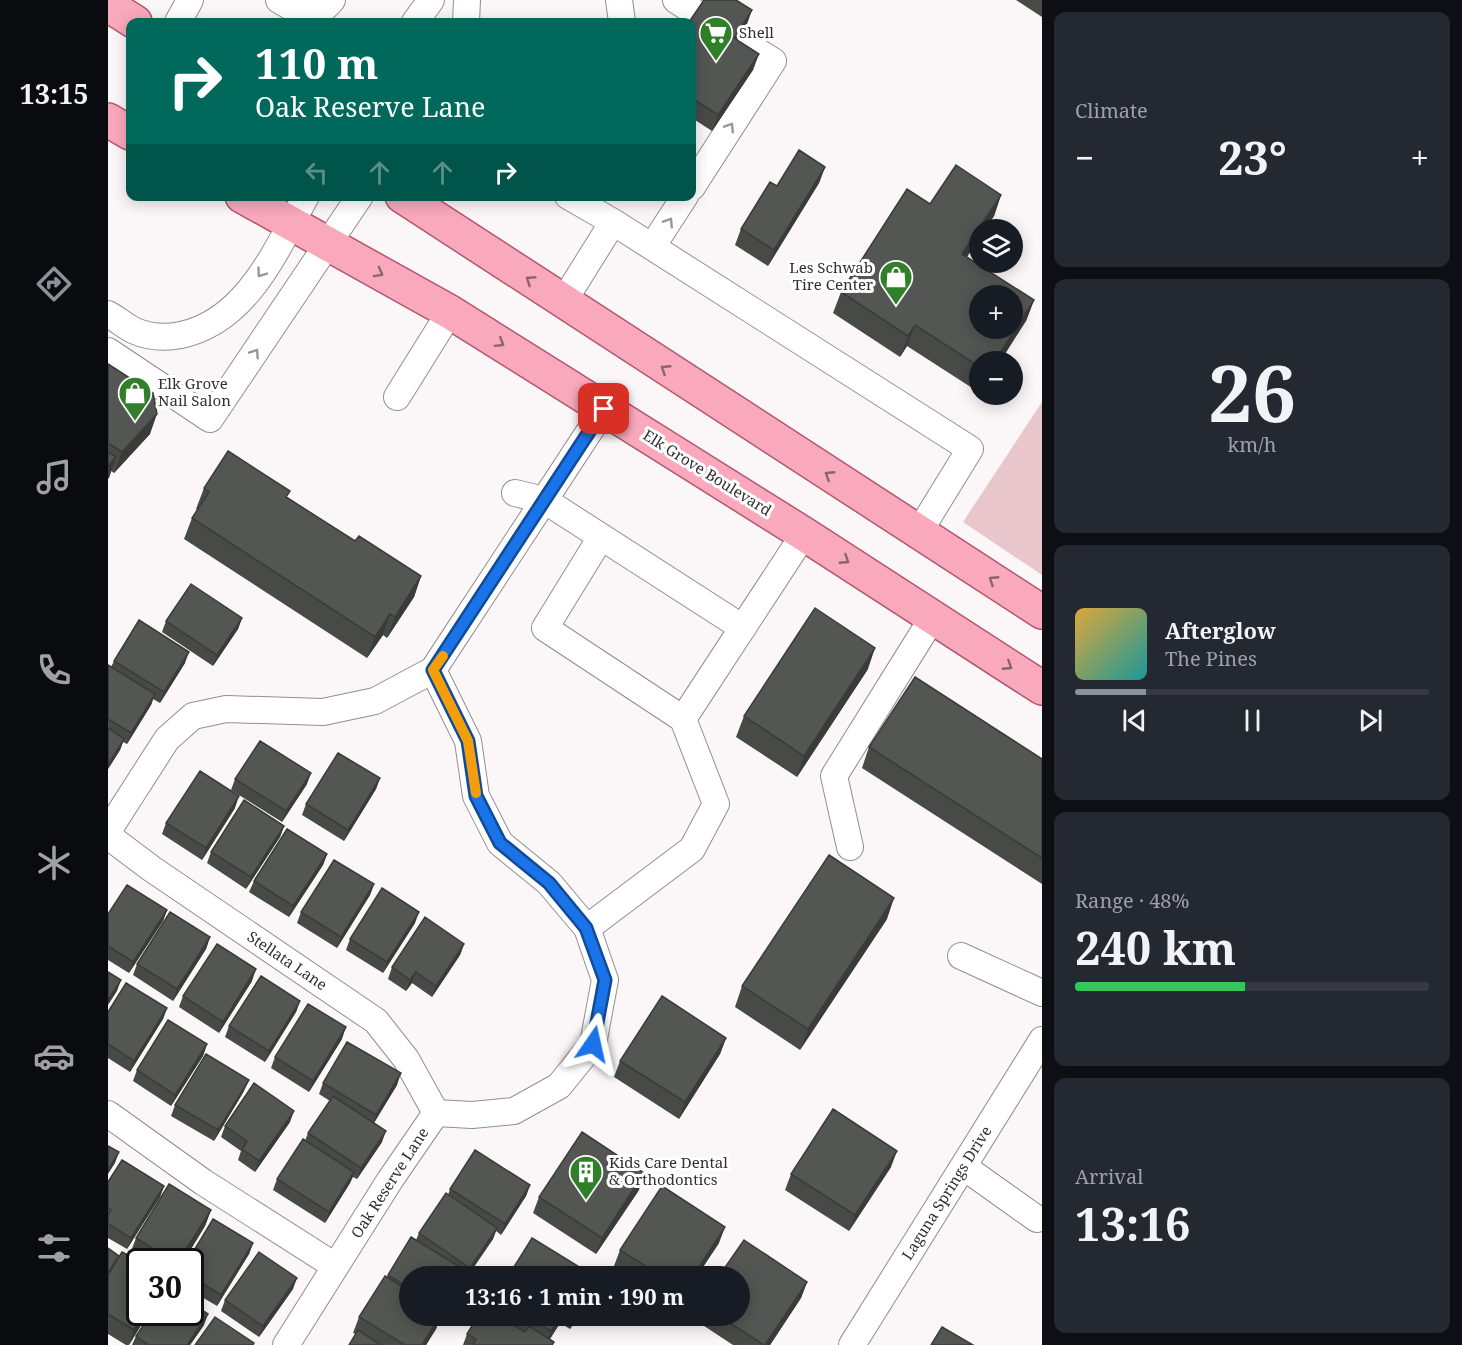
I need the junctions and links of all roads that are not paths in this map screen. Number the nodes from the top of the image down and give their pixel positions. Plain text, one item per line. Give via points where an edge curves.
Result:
1 (190, 0) edge
2 (279, 0) edge
3 (332, 0) edge
4 (431, 0) edge
5 (467, 0) edge
6 (619, 0) edge
7 (676, 0) edge
8 (108, 5) edge
9 (699, 15) edge
10 (129, 18) edge
11 (180, 18) edge
12 (418, 18) edge
13 (466, 18) edge
14 (621, 18) edge
15 (738, 39) edge
16 (108, 120) edge
17 (126, 131) edge
18 (696, 177) edge
19 (262, 201) edge
20 (357, 201) edge
21 (410, 201) edge
22 (577, 201) edge
23 (681, 201) edge
24 (299, 210) edge
25 (613, 222) junction
26 (328, 245) junction
27 (652, 247) junction
28 (563, 302) junction
29 (450, 312) junction
30 (108, 314) edge
31 (108, 351) edge
32 (397, 397) dead end
33 (604, 409) junction
34 (515, 493) dead end
35 (544, 500) junction
36 (919, 532) junction
37 (804, 534) junction
38 (602, 537) junction
39 (1042, 612) edge
40 (933, 617) junction
41 (743, 628) junction
42 (433, 670) junction
43 (1042, 688) edge
44 (683, 719) junction
45 (108, 831) edge
46 (108, 836) edge
47 (850, 847) dead end
48 (586, 928) junction
49 (962, 956) dead end
50 (1042, 993) edge
51 (1042, 1040) edge
52 (436, 1113) junction
53 (108, 1114) edge
54 (964, 1167) junction
55 (1038, 1219) dead end
56 (335, 1266) junction
57 (286, 1345) edge
58 (852, 1345) edge

1 - 11 street
2 - 3 street via 298,12 313,14
4 - 12 street
5 - 13 street
6 - 14 street
7 - 9 street
8 - 10 main road
18 -> 15 street via 773,61
16 - 17 main road
19 - 24 main road, Elk Grove Boulevard
20 - 26 street
28 -> 21 main road
22 - 25 street
27 -> 23 street
24 - 26 main road, Elk Grove Boulevard
24 -> 30 street via 248,291 236,307 213,325 170,337 153,336
25 - 27 street
25 - 28 street
26 -> 29 main road, Elk Grove Boulevard
31 -> 26 street via 210,419
27 - 36 street via 970,449
36 -> 28 main road
29 - 32 street
29 -> 33 main road, Elk Grove Boulevard
33 - 35 street
33 - 37 main road, Elk Grove Boulevard
34 - 35 street
35 - 38 street
35 - 42 street
39 -> 36 main road
37 -> 40 main road, Elk Grove Boulevard
37 - 41 street
38 - 41 street
38 - 44 street via 545,628
40 -> 43 main road, Elk Grove Boulevard
40 - 47 street via 834,776
41 - 44 street
42 - 45 street via 375,700 323,712 226,709 193,716 166,739
42 - 48 street, Oak Reserve Lane via 468,741 476,796 500,843 549,883
44 - 48 street via 716,804 692,849
46 - 52 street, Stellata Lane via 376,1021 406,1059
48 - 52 street, Oak Reserve Lane via 605,980 593,1044 559,1086 514,1112
49 - 50 street
51 - 54 street, Laguna Springs Drive
52 - 56 street, Oak Reserve Lane
53 - 56 street via 203,1182
54 - 55 street
54 - 58 street, Laguna Springs Drive
56 - 57 street, Oak Reserve Lane

